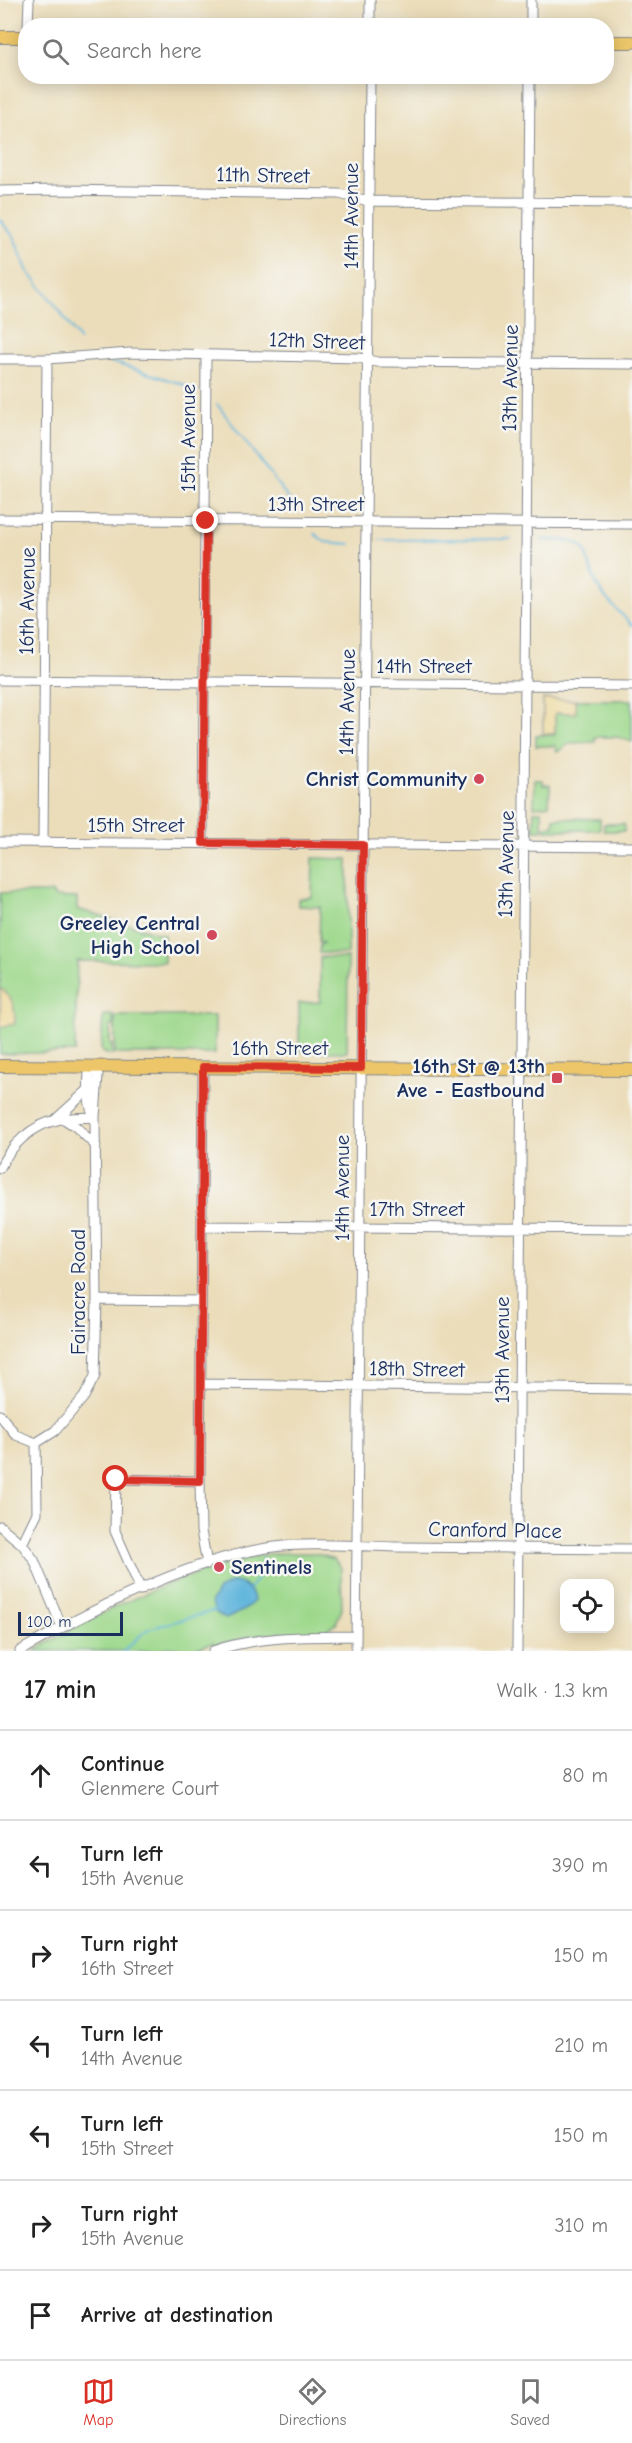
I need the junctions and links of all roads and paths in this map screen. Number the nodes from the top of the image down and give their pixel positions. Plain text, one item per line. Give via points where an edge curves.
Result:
1 (29, 0) edge
2 (370, 0) edge
3 (531, 0) edge
4 (28, 18) edge
5 (370, 18) edge
6 (531, 18) edge
7 (0, 37) edge
8 (18, 37) edge
9 (614, 42) edge
10 (632, 42) edge
11 (370, 84) edge
12 (530, 84) edge
13 (0, 191) edge
14 (369, 201) junction
15 (530, 203) junction
16 (632, 203) edge
17 (206, 356) junction
18 (0, 359) edge
19 (47, 359) junction
20 (368, 361) junction
21 (528, 363) junction
22 (632, 364) edge
23 (0, 519) edge
24 (45, 520) junction
25 (206, 521) junction
26 (366, 522) junction
27 (527, 524) junction
28 (632, 524) edge
29 (0, 680) edge
30 (44, 681) junction
31 (204, 682) junction
32 (365, 683) junction
33 (525, 684) junction
34 (632, 686) edge
35 (0, 842) edge
36 (43, 842) junction
37 (203, 843) junction
38 (363, 845) junction
39 (524, 846) junction
40 (632, 847) edge
41 (0, 1066) edge
42 (95, 1067) junction
43 (203, 1067) junction
44 (361, 1068) junction
45 (522, 1069) junction
46 (632, 1070) edge
47 (89, 1089) junction
48 (95, 1117) junction
49 (60, 1120) junction
50 (96, 1146) junction
51 (0, 1168) edge
52 (202, 1226) junction
53 (360, 1227) junction
54 (521, 1228) junction
55 (632, 1229) edge
56 (97, 1300) junction
57 (201, 1301) junction
58 (201, 1384) junction
59 (359, 1386) junction
60 (520, 1388) junction
61 (632, 1389) edge
62 (0, 1415) edge
63 (36, 1443) junction
64 (200, 1481) junction
65 (0, 1526) edge
66 (22, 1544) junction
67 (357, 1546) junction
68 (518, 1548) junction
69 (632, 1549) edge
70 (207, 1564) junction
71 (141, 1590) junction
72 (62, 1627) junction
73 (356, 1636) junction
74 (20, 1651) edge
75 (213, 1651) edge
76 (356, 1651) edge
77 (517, 1651) edge

1 - 4 street
2 - 5 street
3 - 6 street
7 - 8 main road
9 - 10 main road
11 - 14 street, 14th Avenue
12 - 15 street, 13th Avenue
13 - 14 street, 11th Street via 339,194
14 - 15 street, 11th Street
14 - 20 street, 14th Avenue
15 - 16 street, 11th Street
15 - 21 street, 13th Avenue
17 - 19 street, 12th Street via 107,353
17 - 20 street, 12th Street
17 - 25 street, 15th Avenue
18 - 19 street, 12th Street
19 - 24 street, 16th Avenue
20 - 21 street, 12th Street
20 - 26 street, 14th Avenue
21 - 22 street, 12th Street
21 - 27 street, 13th Avenue
23 - 24 street, 13th Street
24 - 25 street, 13th Street
24 - 30 street, 16th Avenue
25 - 26 street, 13th Street
25 - 31 street, 15th Avenue
26 - 27 street, 13th Street
26 - 32 street, 14th Avenue
27 - 28 street, 13th Street
27 - 33 street, 13th Avenue
29 - 30 street, 14th Street
30 - 31 street, 14th Street
30 - 36 street, 16th Avenue
31 - 32 street, 14th Street
31 - 37 street, 15th Avenue
32 - 33 street, 14th Street
32 - 38 street, 14th Avenue
33 - 34 street, 14th Street
33 - 39 street, 13th Avenue
35 - 36 street, 15th Street
36 - 37 street, 15th Street
37 - 38 street, 15th Street
38 - 39 street, 15th Street
38 - 44 street, 14th Avenue
39 - 40 street, 15th Street
39 - 45 street, 13th Avenue
41 - 42 main road, 16th Street
42 - 43 main road, 16th Street
42 - 47 street, Fairacre Road via 88,1073
42 - 48 street, Fairacre Road
43 - 44 main road, 16th Street
43 - 52 street
44 - 45 main road, 16th Street
44 - 53 street, 14th Avenue
45 - 46 main road, 16th Street
45 - 54 street, 13th Avenue
47 - 48 street, Fairacre Road
47 - 49 street
48 - 49 street
48 - 50 street, Fairacre Road
49 - 50 street via 75,1126
49 - 51 street via 23,1137 7,1153
50 - 56 street, Fairacre Road
52 - 53 street, 17th Street
52 - 57 street
53 - 54 street, 17th Street
53 - 59 street, 14th Avenue
54 - 55 street, 17th Street
54 - 60 street, 13th Avenue
56 - 57 street
56 - 63 street, Fairacre Road via 97,1357 92,1385 55,1431
57 - 58 street
58 - 59 street, 18th Street
58 - 64 street
59 - 60 street, 18th Street
59 - 67 street, 14th Avenue
60 - 61 street, 18th Street
60 - 68 street, 13th Avenue
62 - 63 street via 16,1435
63 - 66 street via 37,1513
64 - 70 street via 201,1531
64 - 71 street via 116,1479 116,1531
65 - 66 street
66 - 72 street via 34,1560
67 - 68 street, Cranford Place
67 - 70 street, Cranford Place via 268,1548
67 - 73 street, 14th Avenue
68 - 69 street, Cranford Place
68 - 77 street, 13th Avenue
70 - 71 street, Cranford Place
71 - 72 street, Cranford Place
72 - 74 street, Cranford Place
73 - 75 street via 283,1636
73 - 76 street, 14th Avenue

